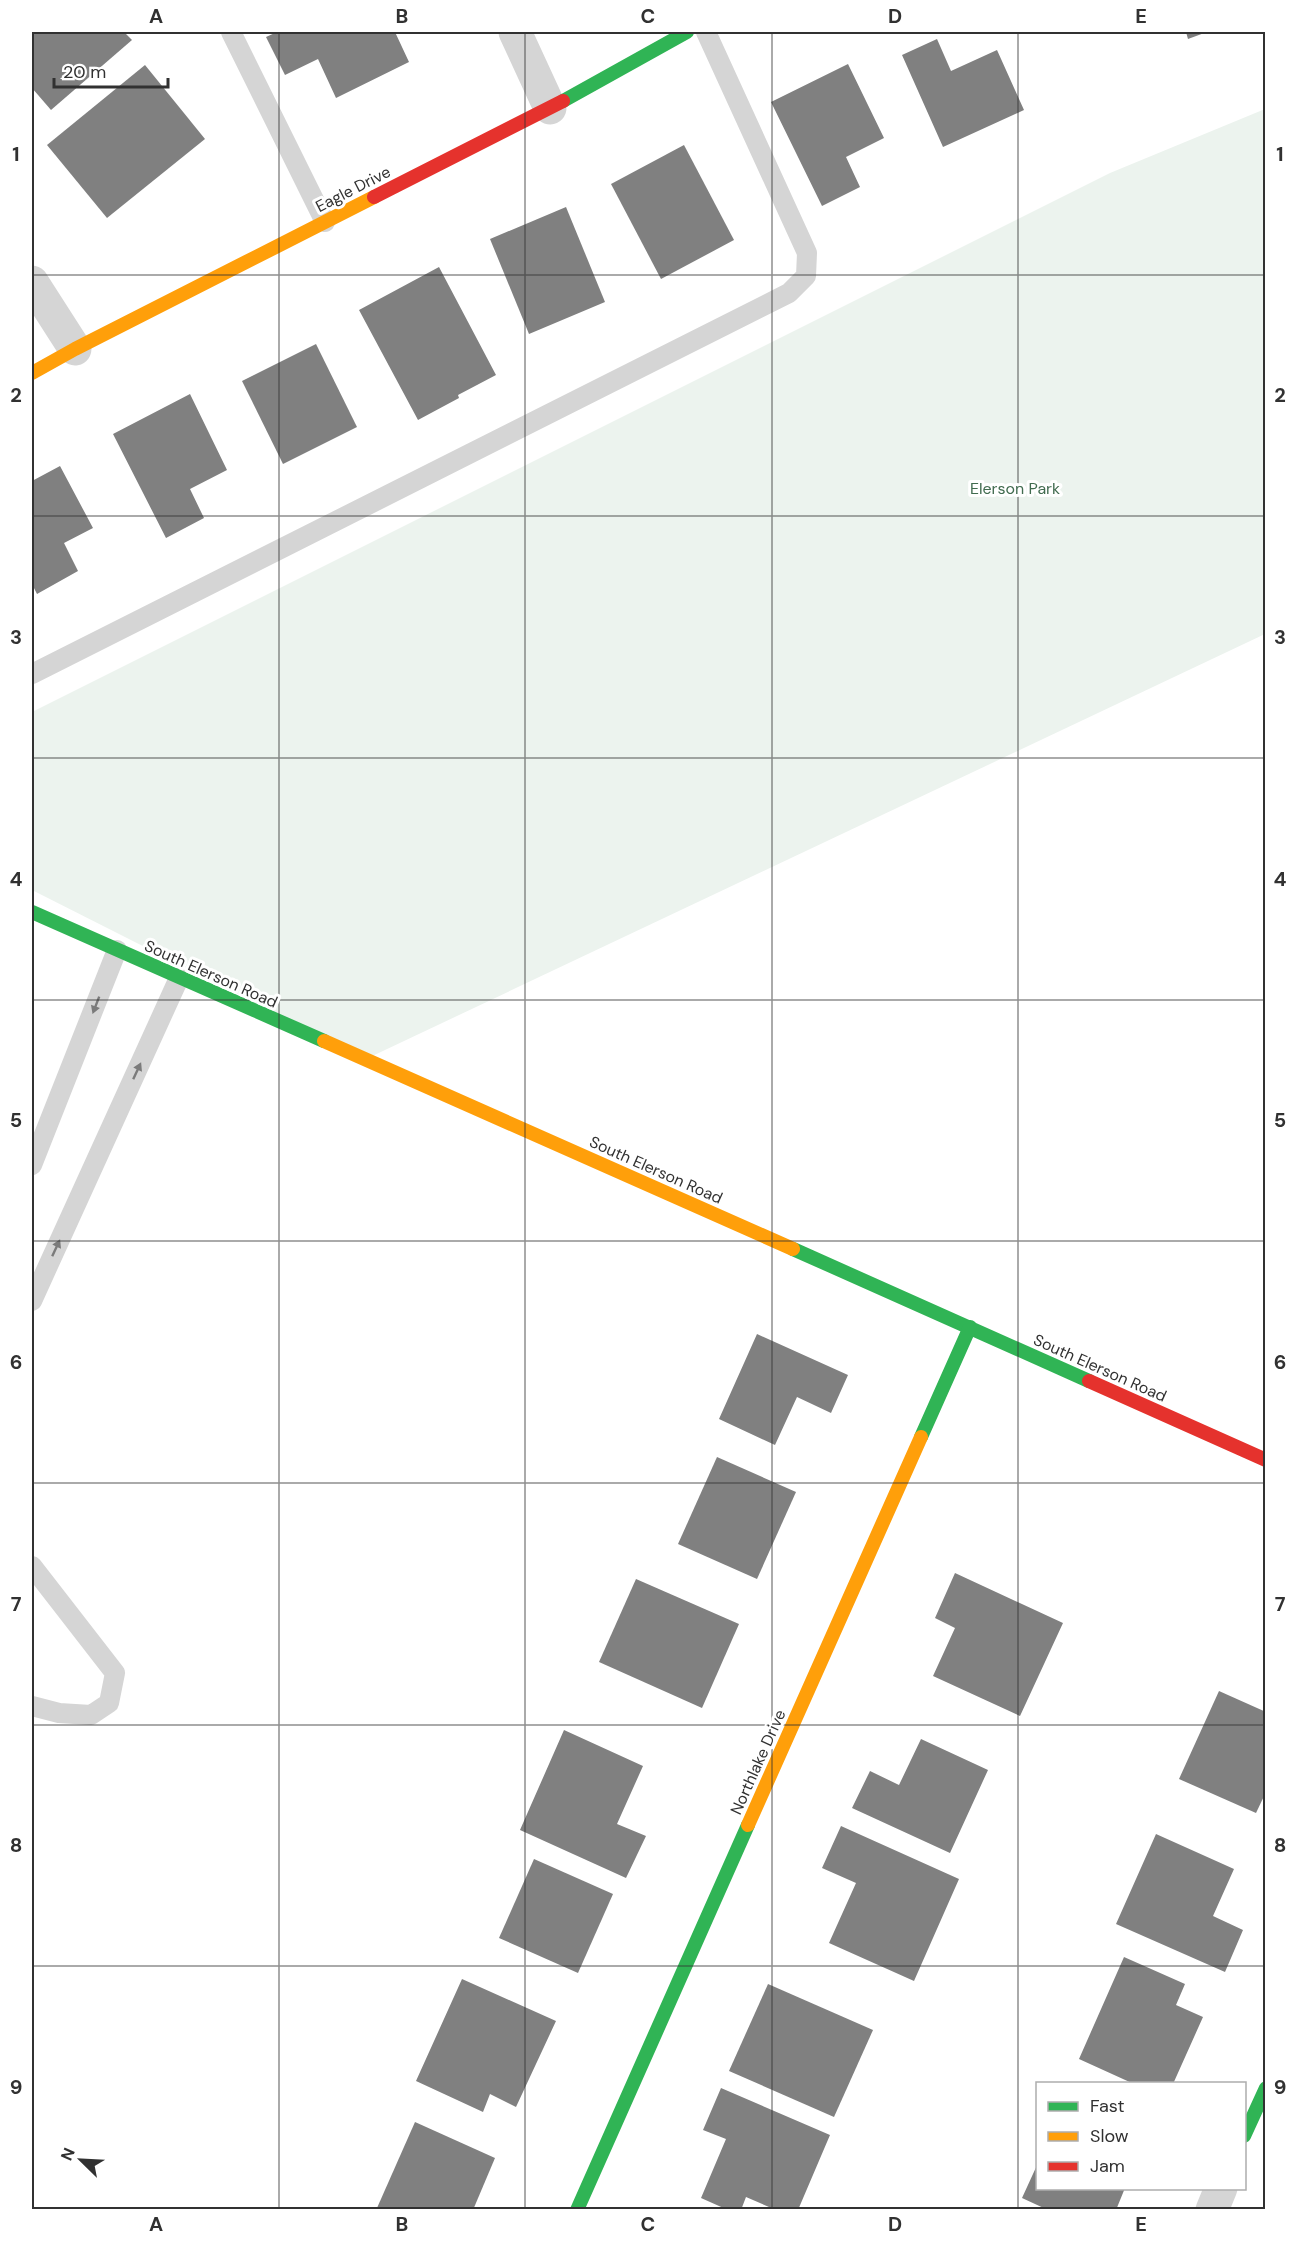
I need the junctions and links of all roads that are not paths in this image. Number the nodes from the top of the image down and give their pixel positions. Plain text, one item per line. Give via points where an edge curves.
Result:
1 (231, 32) edge
2 (515, 32) edge
3 (687, 32) edge
4 (706, 32) edge
5 (550, 108) junction
6 (325, 222) junction
7 (32, 282) edge
8 (75, 349) junction
9 (32, 373) edge
10 (32, 674) edge
11 (32, 912) edge
12 (117, 950) junction
13 (179, 978) junction
14 (32, 1165) edge
15 (32, 1301) edge
16 (970, 1327) junction
17 (1266, 1460) edge
18 (32, 1566) edge
19 (32, 1706) edge
20 (1266, 2088) edge
21 (1246, 2134) edge
22 (1220, 2190) edge
23 (577, 2210) edge
24 (1212, 2210) edge

1 - 6 lane
2 - 5 street
3 - 5 street, Eagle Drive
4 - 10 lane via 807,253 806,276 789,293
5 - 6 street, Eagle Drive
6 - 8 street, Eagle Drive
7 - 8 street
8 - 9 street, Eagle Drive
11 - 12 street, South Elerson Road
12 - 13 street, South Elerson Road
12 -> 14 lane
15 -> 13 lane
13 - 16 street, South Elerson Road
16 - 17 street, South Elerson Road
16 - 23 street, Northlake Drive
18 - 19 lane via 115,1673 109,1703 91,1715
20 - 21 street
22 - 24 street

